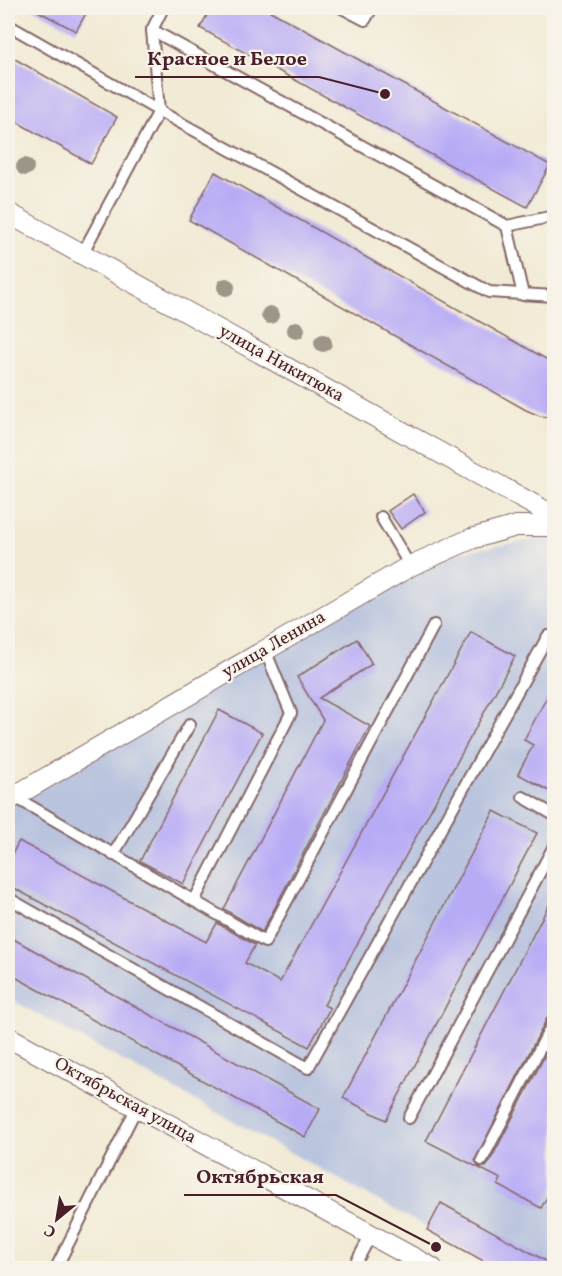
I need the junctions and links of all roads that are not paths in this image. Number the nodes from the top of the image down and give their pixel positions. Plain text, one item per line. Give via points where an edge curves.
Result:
1 (164, 8) edge
2 (342, 8) edge
3 (372, 8) edge
4 (8, 25) edge
5 (152, 30) junction
6 (159, 111) junction
7 (8, 213) edge
8 (555, 216) edge
9 (507, 226) junction
10 (82, 254) junction
11 (523, 295) junction
12 (555, 296) edge
13 (555, 516) edge
14 (381, 517) dead end
15 (555, 526) edge
16 (410, 566) junction
17 (434, 625) dead end
18 (548, 636) dead end
19 (265, 650) junction
20 (190, 724) dead end
21 (523, 797) dead end
22 (10, 798) edge
23 (555, 815) edge
24 (555, 846) edge
25 (113, 855) junction
26 (8, 898) edge
27 (194, 901) junction
28 (555, 1021) edge
29 (8, 1037) edge
30 (137, 1107) junction
31 (409, 1118) dead end
32 (482, 1160) dead end
33 (371, 1235) junction
34 (56, 1269) edge
35 (353, 1269) edge
36 (432, 1269) edge

1 - 5 lane
2 - 3 lane via 365,20
4 - 6 lane
5 - 6 lane
5 - 9 lane
6 - 10 lane
6 - 11 lane via 489,292
7 - 10 street, улица Никитюка
8 - 9 lane
9 - 11 lane
10 - 13 street, улица Никитюка
11 - 12 lane
14 - 16 lane
15 - 16 street, улица Ленина via 516,526 471,539
16 - 19 street, улица Ленина
17 - 27 lane via 265,942
18 - 26 lane via 308,1068
19 - 22 street, улица Ленина
19 - 27 lane via 291,713
20 - 25 lane
21 - 23 lane
22 - 25 lane
24 - 31 lane
25 - 27 lane
28 - 32 lane
29 - 30 street, Октябрьская улица
30 - 33 street, Октябрьская улица
30 - 34 lane
33 - 35 lane
33 - 36 street, Октябрьская улица

